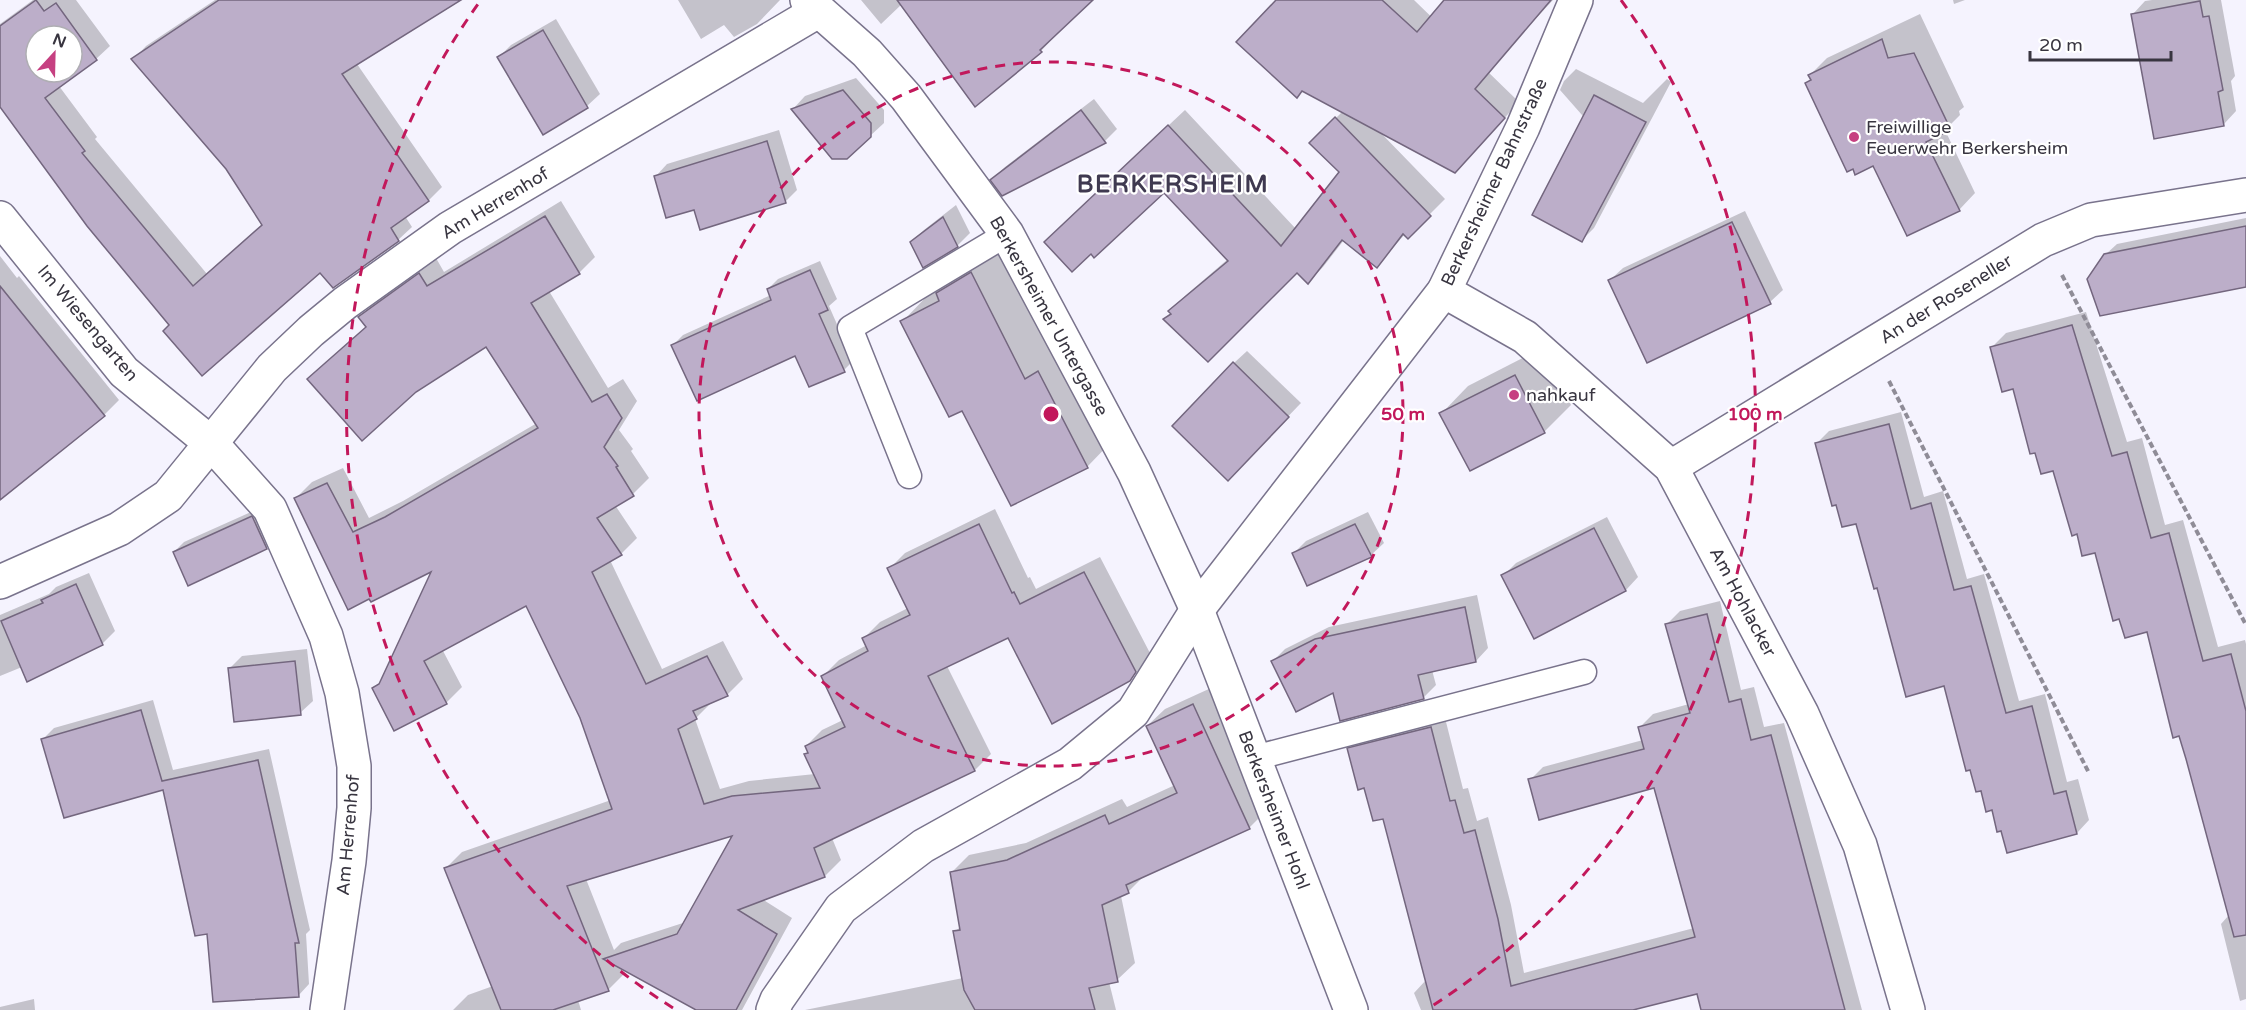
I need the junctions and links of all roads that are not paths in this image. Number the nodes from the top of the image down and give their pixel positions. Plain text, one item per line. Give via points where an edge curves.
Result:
1 (1576, 0) edge
2 (812, 6) edge
3 (2246, 195) edge
4 (0, 218) edge
5 (1007, 234) junction
6 (1444, 291) junction
7 (212, 444) junction
8 (1671, 467) junction
9 (909, 476) dead end
10 (0, 582) edge
11 (1197, 610) junction
12 (1584, 672) dead end
13 (1254, 758) junction
14 (327, 1010) edge
15 (773, 1010) edge
16 (1351, 1010) edge
17 (1908, 1010) edge

1 - 6 street, Berkersheimer Bahnstraße via 1523,127
2 - 5 street, Berkersheimer Untergasse via 867,53 906,97
2 - 7 street, Am Herrenhof via 450,228 364,289 272,368
3 - 8 street, An der Roseneller via 2091,220 2043,240
4 - 7 street, Im Wiesengarten via 124,372
5 - 9 lane via 850,328
5 - 11 street, Berkersheimer Untergasse via 1134,472
6 - 8 street, Am Hohlacker via 1524,336
6 - 11 street, Berkersheimer Bahnstraße
7 - 10 street, Am Herrenhof via 168,496 119,529
7 - 14 street, Am Herrenhof via 270,509 326,636 342,693 354,766 354,808
8 - 17 street, Am Hohlacker via 1802,714 1856,835
11 - 13 street, Berkersheimer Hohl
11 - 15 street, Berkersheimer Bahnstraße via 1133,712 1070,764 923,846 841,908
12 - 13 lane
13 - 16 street, Berkersheimer Hohl

